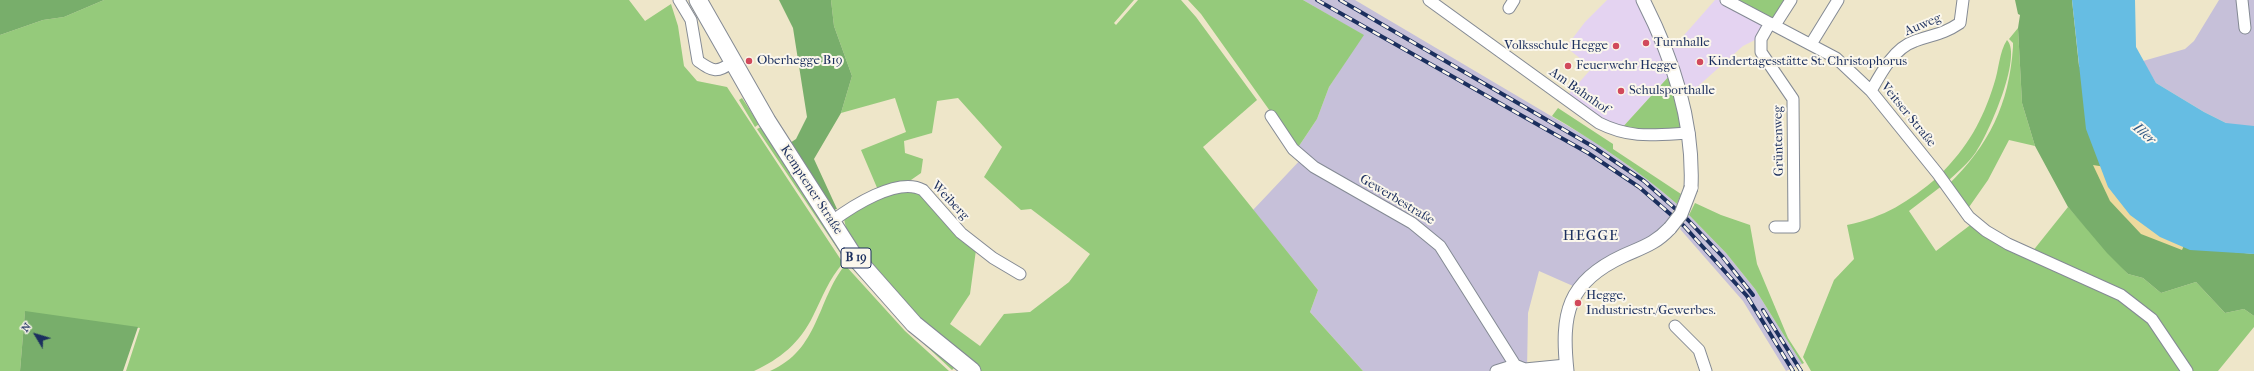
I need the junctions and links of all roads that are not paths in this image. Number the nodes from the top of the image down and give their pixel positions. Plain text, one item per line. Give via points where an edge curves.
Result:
1 (679, 0) edge
2 (698, 0) edge
3 (1429, 0) edge
4 (1643, 0) edge
5 (1726, 0) edge
6 (1791, 0) edge
7 (1838, 0) edge
8 (1963, 0) edge
9 (2242, 0) edge
10 (1773, 24) junction
11 (2246, 28) dead end
12 (1811, 44) junction
13 (733, 62) junction
14 (1871, 91) junction
15 (1271, 116) dead end
16 (1689, 133) junction
17 (831, 222) junction
18 (1775, 226) dead end
19 (1020, 274) dead end
20 (1675, 326) dead end
21 (1515, 365) junction
22 (1566, 368) edge
23 (972, 371) edge
24 (1496, 371) edge
25 (1706, 371) edge
26 (2187, 371) edge

1 - 13 street via 691,20 698,60 712,70 720,70
2 - 13 main road, Kemptener Straße / B 19
3 - 16 street, Am Bahnhof via 1599,123 1616,132 1632,135
4 - 16 street via 1657,26 1678,84
5 - 10 street, Veitser Straße
6 - 10 street
7 - 12 street
8 - 14 street, Auweg via 1960,23 1944,33 1913,41 1887,62
9 - 11 street
10 - 12 street, Veitser Straße
10 - 18 street, Grüntenweg via 1761,39 1761,52 1793,99 1795,149 1794,228
12 - 14 street, Veitser Straße via 1836,58
13 - 17 main road, Kemptener Straße / B 19
14 - 26 street, Veitser Straße via 1969,217 1986,231 2127,300 2152,319
15 - 21 street, Gewerbestraße via 1293,148 1314,167 1412,223 1440,246
16 - 22 street, bridge via 1691,188 1681,214 1657,241 1596,272 1577,292 1566,318
17 - 19 street, Weiberg via 851,207 886,192 901,186 916,186 923,190 970,241
17 - 23 main road, Kemptener Straße / B 19 via 853,255 914,324
20 - 25 street via 1699,350
21 - 22 street via 1525,369
21 - 24 street

